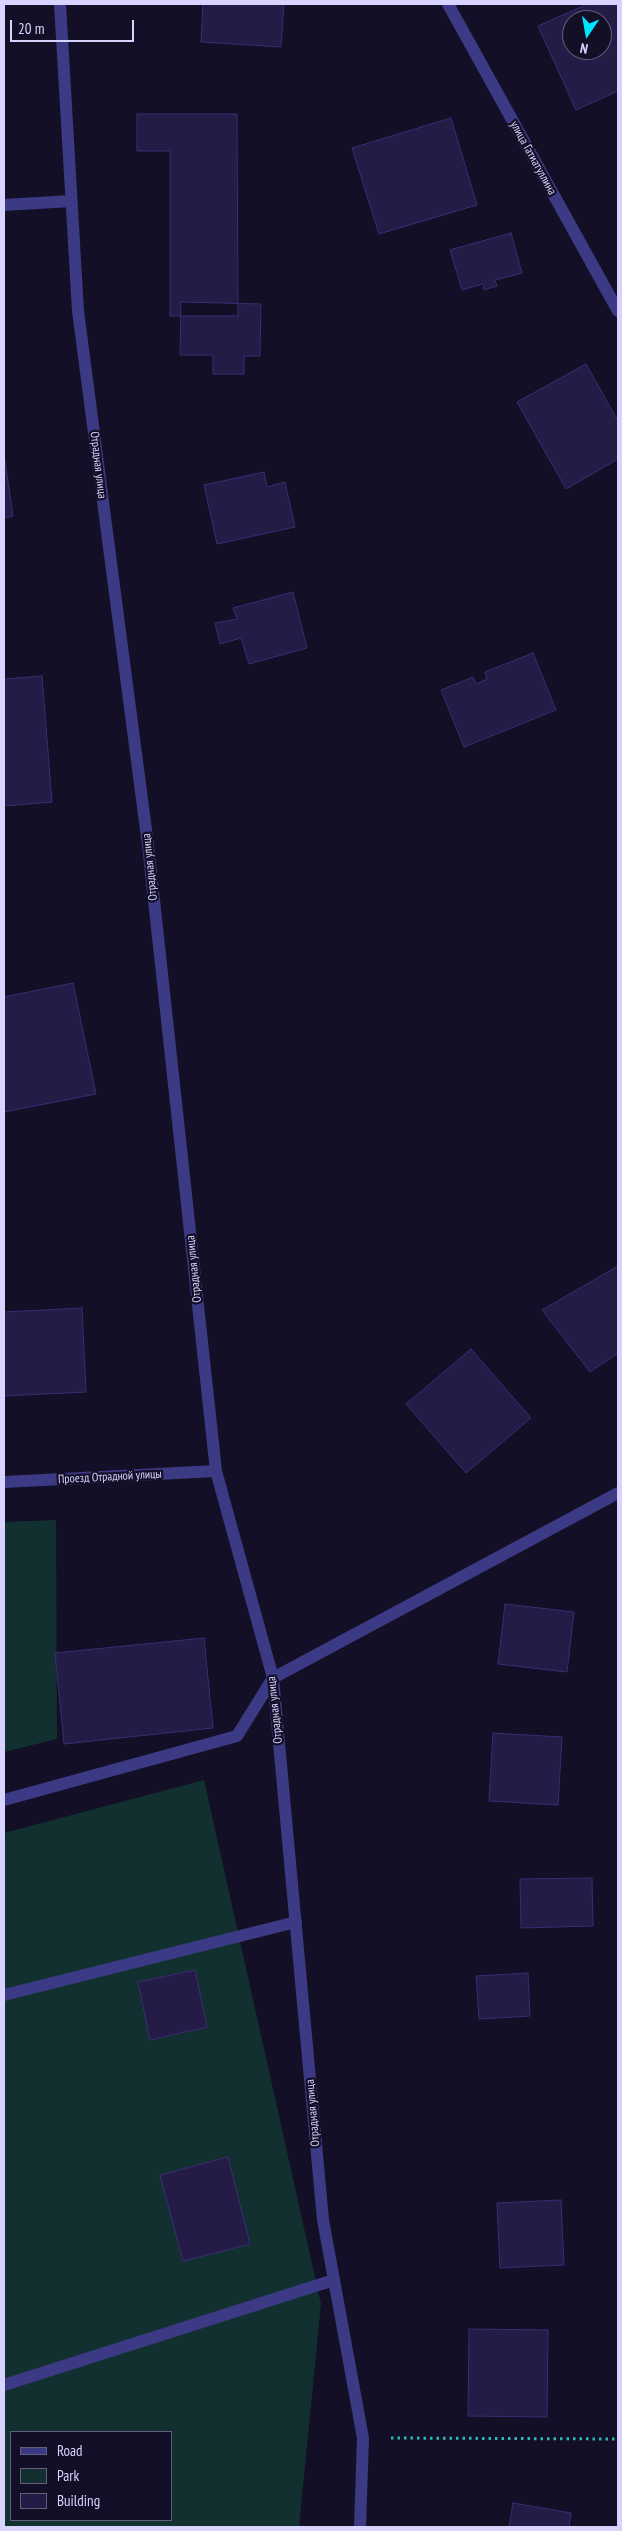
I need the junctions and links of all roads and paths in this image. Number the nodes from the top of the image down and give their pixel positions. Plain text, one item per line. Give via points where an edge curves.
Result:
1 (60, 4) edge
2 (448, 4) edge
3 (71, 201) junction
4 (4, 205) edge
5 (618, 311) edge
6 (216, 1472) junction
7 (4, 1482) edge
8 (618, 1493) edge
9 (273, 1678) junction
10 (4, 1800) edge
11 (296, 1922) junction
12 (4, 1995) edge
13 (334, 2280) junction
14 (4, 2385) edge
15 (363, 2438) junction
16 (618, 2439) edge
17 (360, 2527) edge

1 - 3 street, Отрадная улица
2 - 5 street, улица Гатиатуллина
3 - 4 street
3 - 6 street, Отрадная улица via 78,311 148,846
6 - 7 street, Проезд Отрадной улицы
6 - 9 street, Отрадная улица
8 - 9 street
9 - 10 street via 237,1736
9 - 11 street, Отрадная улица
11 - 12 street
11 - 13 street, Отрадная улица via 323,2220
13 - 14 street
13 - 15 street, Отрадная улица
15 - 16 path
15 - 17 street, Отрадная улица

